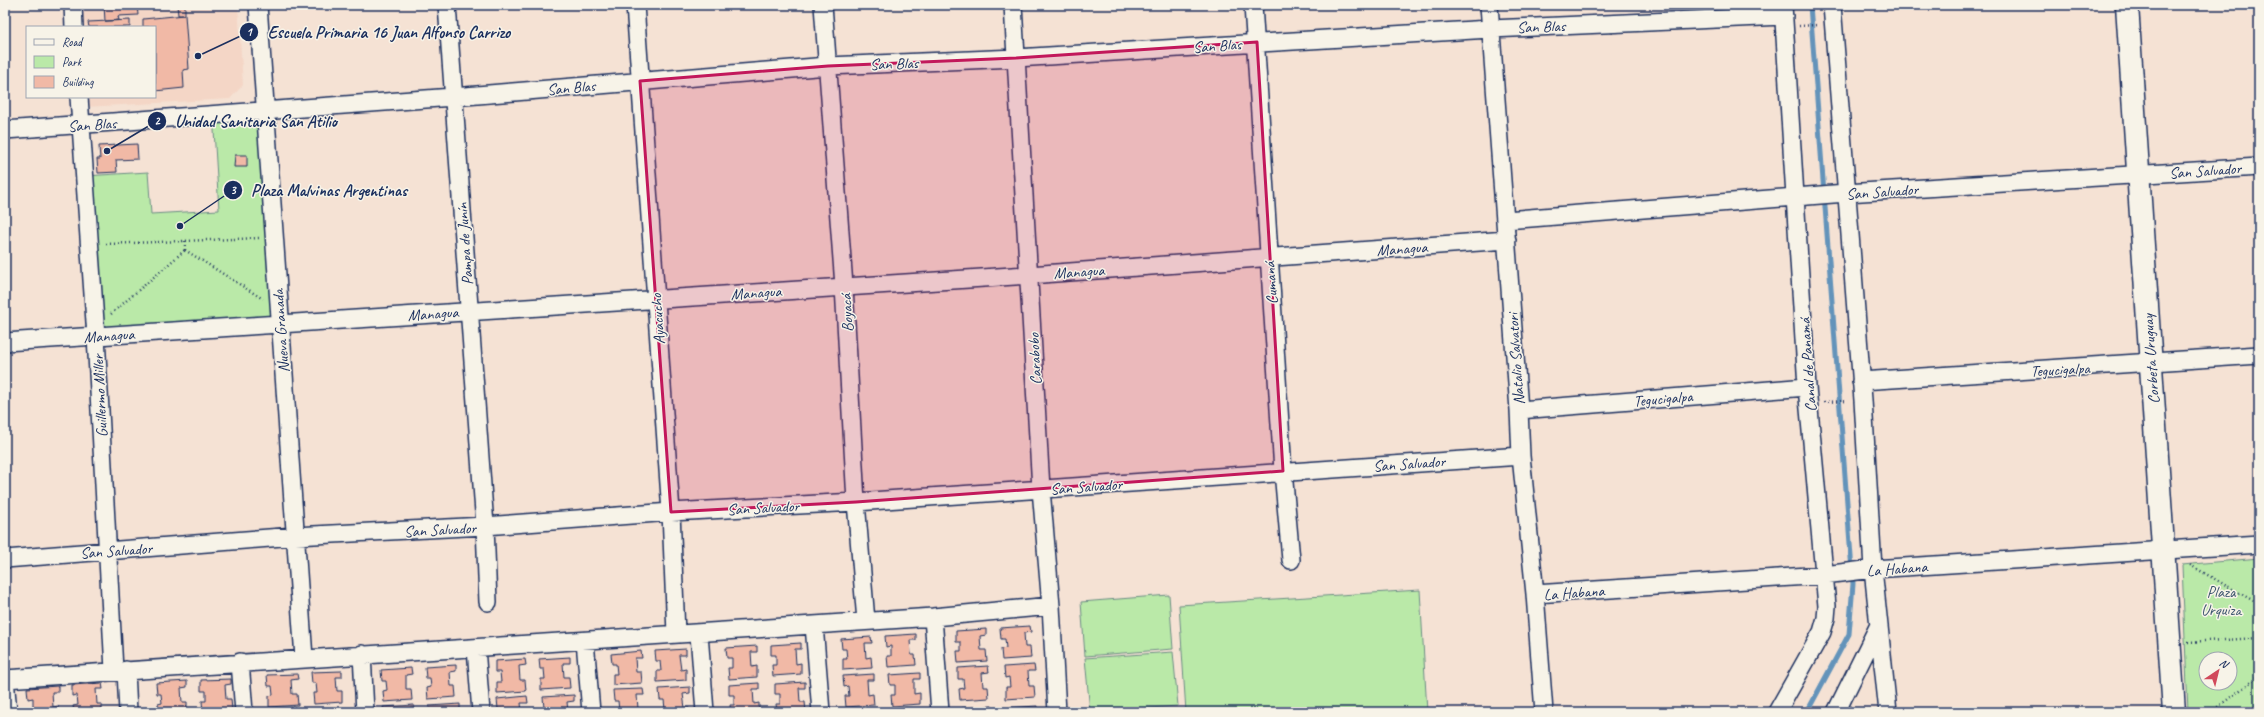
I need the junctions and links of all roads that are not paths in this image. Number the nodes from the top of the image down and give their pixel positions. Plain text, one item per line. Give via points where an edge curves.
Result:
1 (72, 5) edge
2 (258, 5) edge
3 (447, 5) edge
4 (636, 5) edge
5 (823, 5) edge
6 (1013, 5) edge
7 (1253, 5) edge
8 (1489, 5) edge
9 (1832, 5) edge
10 (2127, 5) edge
11 (1784, 16) edge
12 (74, 26) edge
13 (1490, 28) junction
14 (1257, 42) junction
15 (1016, 58) junction
16 (828, 66) junction
17 (640, 81) junction
18 (453, 97) junction
19 (79, 98) edge
20 (265, 111) junction
21 (81, 125) junction
22 (5, 130) edge
23 (2259, 167) edge
24 (2138, 175) junction
25 (1846, 193) junction
26 (1796, 198) junction
27 (1505, 220) junction
28 (1507, 240) junction
29 (1269, 258) junction
30 (1029, 275) junction
31 (844, 286) junction
32 (655, 298) junction
33 (468, 311) junction
34 (279, 317) junction
35 (95, 332) junction
36 (5, 342) edge
37 (2259, 355) edge
38 (2151, 363) junction
39 (1861, 380) junction
40 (1808, 395) junction
41 (1519, 410) junction
42 (1521, 456) junction
43 (1283, 471) junction
44 (1041, 489) junction
45 (856, 502) junction
46 (671, 512) junction
47 (485, 526) junction
48 (295, 536) junction
49 (2259, 544) edge
50 (108, 551) junction
51 (2163, 551) junction
52 (5, 559) edge
53 (1291, 560) dead end
54 (1873, 569) junction
55 (1824, 574) junction
56 (1535, 594) junction
57 (488, 602) dead end
58 (1051, 606) junction
59 (934, 617) junction
60 (866, 621) junction
61 (814, 625) junction
62 (1878, 627) junction
63 (676, 634) junction
64 (699, 634) junction
65 (586, 641) junction
66 (476, 648) junction
67 (362, 654) junction
68 (304, 658) junction
69 (240, 662) junction
70 (120, 670) junction
71 (5, 679) edge
72 (8, 712) edge
73 (128, 712) edge
74 (244, 712) edge
75 (365, 712) edge
76 (481, 712) edge
77 (591, 712) edge
78 (705, 712) edge
79 (821, 712) edge
80 (940, 712) edge
81 (1057, 712) edge
82 (1544, 712) edge
83 (1777, 712) edge
84 (1836, 712) edge
85 (1888, 712) edge
86 (2174, 712) edge

1 - 12 street
2 - 20 street, Nueva Granada
3 - 18 street, Pampa de Junín
4 - 17 street, Ayacucho
5 - 16 street, Boyacá
6 - 15 street, Carabobo
7 - 14 street, Cumaná
8 - 13 street, Natalio Salvatori
9 - 25 street
10 - 24 street, Corbeta Uruguay
11 - 13 street, San Blas
11 - 26 street, Canal de Panamá
13 - 14 street, San Blas
13 - 27 street, Natalio Salvatori
14 - 15 street, San Blas
14 - 29 street, Cumaná
15 - 16 street, San Blas
15 - 30 street, Carabobo
16 - 17 street, San Blas
16 - 31 street, Boyacá
17 - 18 street, San Blas
17 - 32 street, Ayacucho
18 - 20 street, San Blas
18 - 33 street, Pampa de Junín
19 - 21 street, Guillermo Miller
20 - 21 street, San Blas
20 - 34 street, Nueva Granada
21 - 22 street, San Blas
21 - 35 street, Guillermo Miller
23 - 24 street, San Salvador
24 - 25 street, San Salvador
24 - 38 street, Corbeta Uruguay
25 - 26 street, San Salvador
25 - 39 street
26 - 27 street, San Salvador
26 - 40 street, Canal de Panamá
27 - 28 street, Natalio Salvatori
28 - 29 street, Managua
28 - 41 street, Natalio Salvatori
29 - 30 street, Managua
29 - 43 street, Cumaná
30 - 31 street, Managua
30 - 44 street, Carabobo
31 - 32 street, Managua
31 - 45 street, Boyacá
32 - 33 street, Managua
32 - 46 street, Ayacucho
33 - 34 street, Managua
33 - 47 street, Pampa de Junín
34 - 35 street, Managua
34 - 48 street, Nueva Granada
35 - 36 street, Managua
35 - 50 street, Guillermo Miller
37 - 38 street, Tegucigalpa
38 - 39 street, Tegucigalpa
38 - 51 street, Corbeta Uruguay
39 - 54 street
40 - 41 street, Tegucigalpa
40 - 55 street, Canal de Panamá
41 - 42 street, Natalio Salvatori
42 - 43 street, San Salvador
42 - 56 street, Natalio Salvatori
43 - 44 street, San Salvador
43 - 53 street, Cumaná
44 - 45 street, San Salvador
44 - 58 street, Carabobo
45 - 46 street, San Salvador
45 - 60 street, Boyacá
46 - 47 street, San Salvador
46 - 63 street, Ayacucho
47 - 48 street, San Salvador
47 - 57 street, Pampa de Junín
48 - 50 street, San Salvador
48 - 68 street, Nueva Granada
49 - 51 street, La Habana
50 - 52 street, San Salvador
50 - 70 street, Guillermo Miller
51 - 54 street, La Habana
51 - 86 street, Corbeta Uruguay
54 - 55 street, La Habana
54 - 62 street
55 - 56 street, La Habana
55 - 83 street, Canal de Panamá via 1826,618 1822,632
56 - 82 street, Natalio Salvatori
58 - 59 street
58 - 81 street, Carabobo
59 - 60 street
59 - 80 street
60 - 61 street
61 - 64 street
61 - 79 street
62 - 84 street
62 - 85 street
63 - 64 street
63 - 65 street
64 - 78 street
65 - 66 street
65 - 77 street
66 - 67 street
66 - 76 street
67 - 68 street
67 - 75 street
68 - 69 street
69 - 70 street
69 - 74 street
70 - 71 street
70 - 73 street, Guillermo Miller
71 - 72 street

